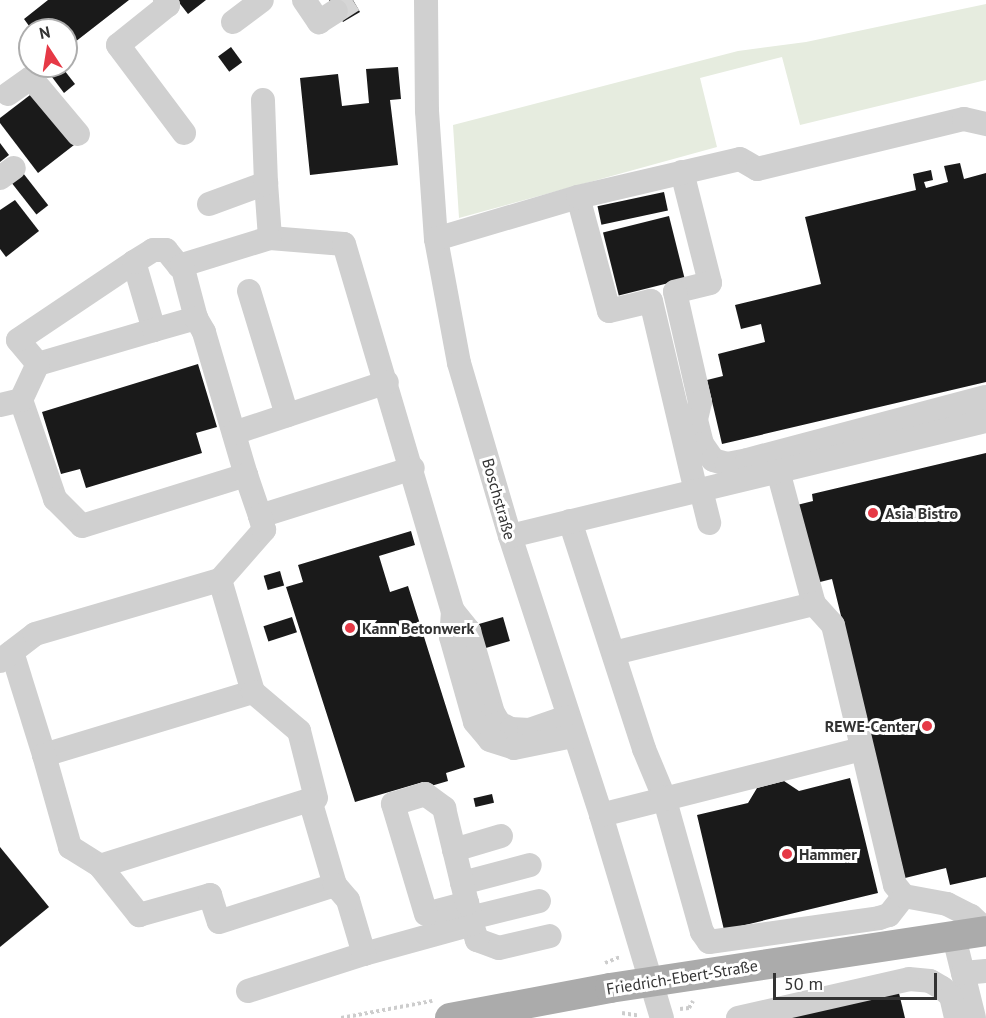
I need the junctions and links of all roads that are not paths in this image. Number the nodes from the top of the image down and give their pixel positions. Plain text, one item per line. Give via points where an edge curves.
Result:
1 (165, 0) edge
2 (262, 0) edge
3 (304, 0) edge
4 (426, 0) edge
5 (347, 4) tunnel mouth
6 (233, 22) dead end
7 (6, 92) edge
8 (263, 100) dead end
9 (986, 124) edge
10 (184, 133) dead end
11 (78, 134) dead end
12 (682, 172) junction
13 (266, 183) junction
14 (578, 197) junction
15 (209, 204) dead end
16 (270, 238) junction
17 (436, 239) junction
18 (134, 262) junction
19 (182, 265) junction
20 (249, 291) dead end
21 (196, 318) junction
22 (154, 330) junction
23 (38, 364) junction
24 (387, 382) junction
25 (986, 397) edge
26 (11, 402) edge
27 (287, 415) junction
28 (986, 421) edge
29 (234, 433) junction
30 (413, 468) junction
31 (778, 471) junction
32 (246, 476) junction
33 (699, 490) junction
34 (260, 516) junction
35 (570, 521) junction
36 (709, 523) dead end
37 (510, 536) junction
38 (220, 580) junction
39 (814, 604) junction
40 (614, 653) junction
41 (6, 656) edge
42 (253, 692) junction
43 (570, 727) junction
44 (861, 749) junction
45 (44, 755) junction
46 (664, 797) junction
47 (310, 800) junction
48 (601, 815) junction
49 (501, 836) dead end
50 (454, 850) junction
51 (530, 865) dead end
52 (100, 866) junction
53 (335, 885) junction
54 (904, 896) junction
55 (539, 901) dead end
56 (468, 907) junction
57 (986, 931) edge
58 (550, 936) dead end
59 (954, 937) junction
60 (364, 954) junction
61 (975, 972) edge
62 (652, 982) junction
63 (248, 991) dead end
64 (450, 1018) edge
65 (662, 1018) edge
66 (738, 1018) edge
67 (956, 1018) edge
68 (974, 1018) edge

1 - 10 street via 168,5 118,45
2 - 6 street
3 - 5 street via 319,22
4 - 17 street, Boschstraße via 427,111
7 - 11 street via 31,78
8 - 13 street
9 - 12 street via 964,118 757,169 740,159
12 - 14 street
12 - 25 street via 710,284 675,292 700,402 696,420 702,444 713,460 727,464 747,460
13 - 15 street
13 - 16 street
14 - 17 street
14 - 33 street via 609,311 651,301
16 - 19 street
16 - 24 street via 344,244
17 - 37 street, Boschstraße via 459,363
18 - 19 street via 153,250 166,250
18 - 22 street
18 - 23 street via 18,340
19 - 21 street
20 - 27 street
21 - 22 street
21 - 29 street via 204,332
22 - 23 street
23 - 26 street
24 - 27 street
24 - 30 street
26 - 32 street via 55,499 82,526
27 - 29 street
28 - 31 street
29 - 32 street
30 - 34 street
30 - 43 street via 453,611 469,632 499,723 529,730
31 - 33 street
31 - 39 street
32 - 34 street
33 - 35 street
33 - 36 street
34 - 38 street via 264,530
35 - 37 street
35 - 40 street
37 - 43 street, Boschstraße
38 - 41 street via 35,634
38 - 42 street
39 - 40 street
39 - 44 street via 832,625
40 - 46 street via 644,749
41 - 45 street
42 - 45 street
42 - 47 street via 300,731 316,798
43 - 48 street, Boschstraße
44 - 46 street
44 - 54 street via 890,874
45 - 52 street via 70,848
46 - 48 street
46 - 54 street via 702,932 710,942 879,918 889,915
47 - 52 street
47 - 53 street
48 - 62 street, Boschstraße
49 - 50 street
50 - 56 street
50 - 56 street via 444,808 425,794 393,804 426,914
51 - 56 street
52 - 53 street via 139,915 210,895 219,922
53 - 60 street via 348,900
54 - 57 street via 947,904 971,916
55 - 56 street
56 - 58 street via 477,940 499,948
56 - 60 street
57 - 59 main road, Friedrich-Ebert-Straße
59 - 61 street
59 - 62 main road, Friedrich-Ebert-Straße
60 - 63 street
61 - 68 street
62 - 64 main road, Friedrich-Ebert-Straße
62 - 65 street, Boschstraße
66 - 67 street via 909,979 930,981 942,988 951,996

